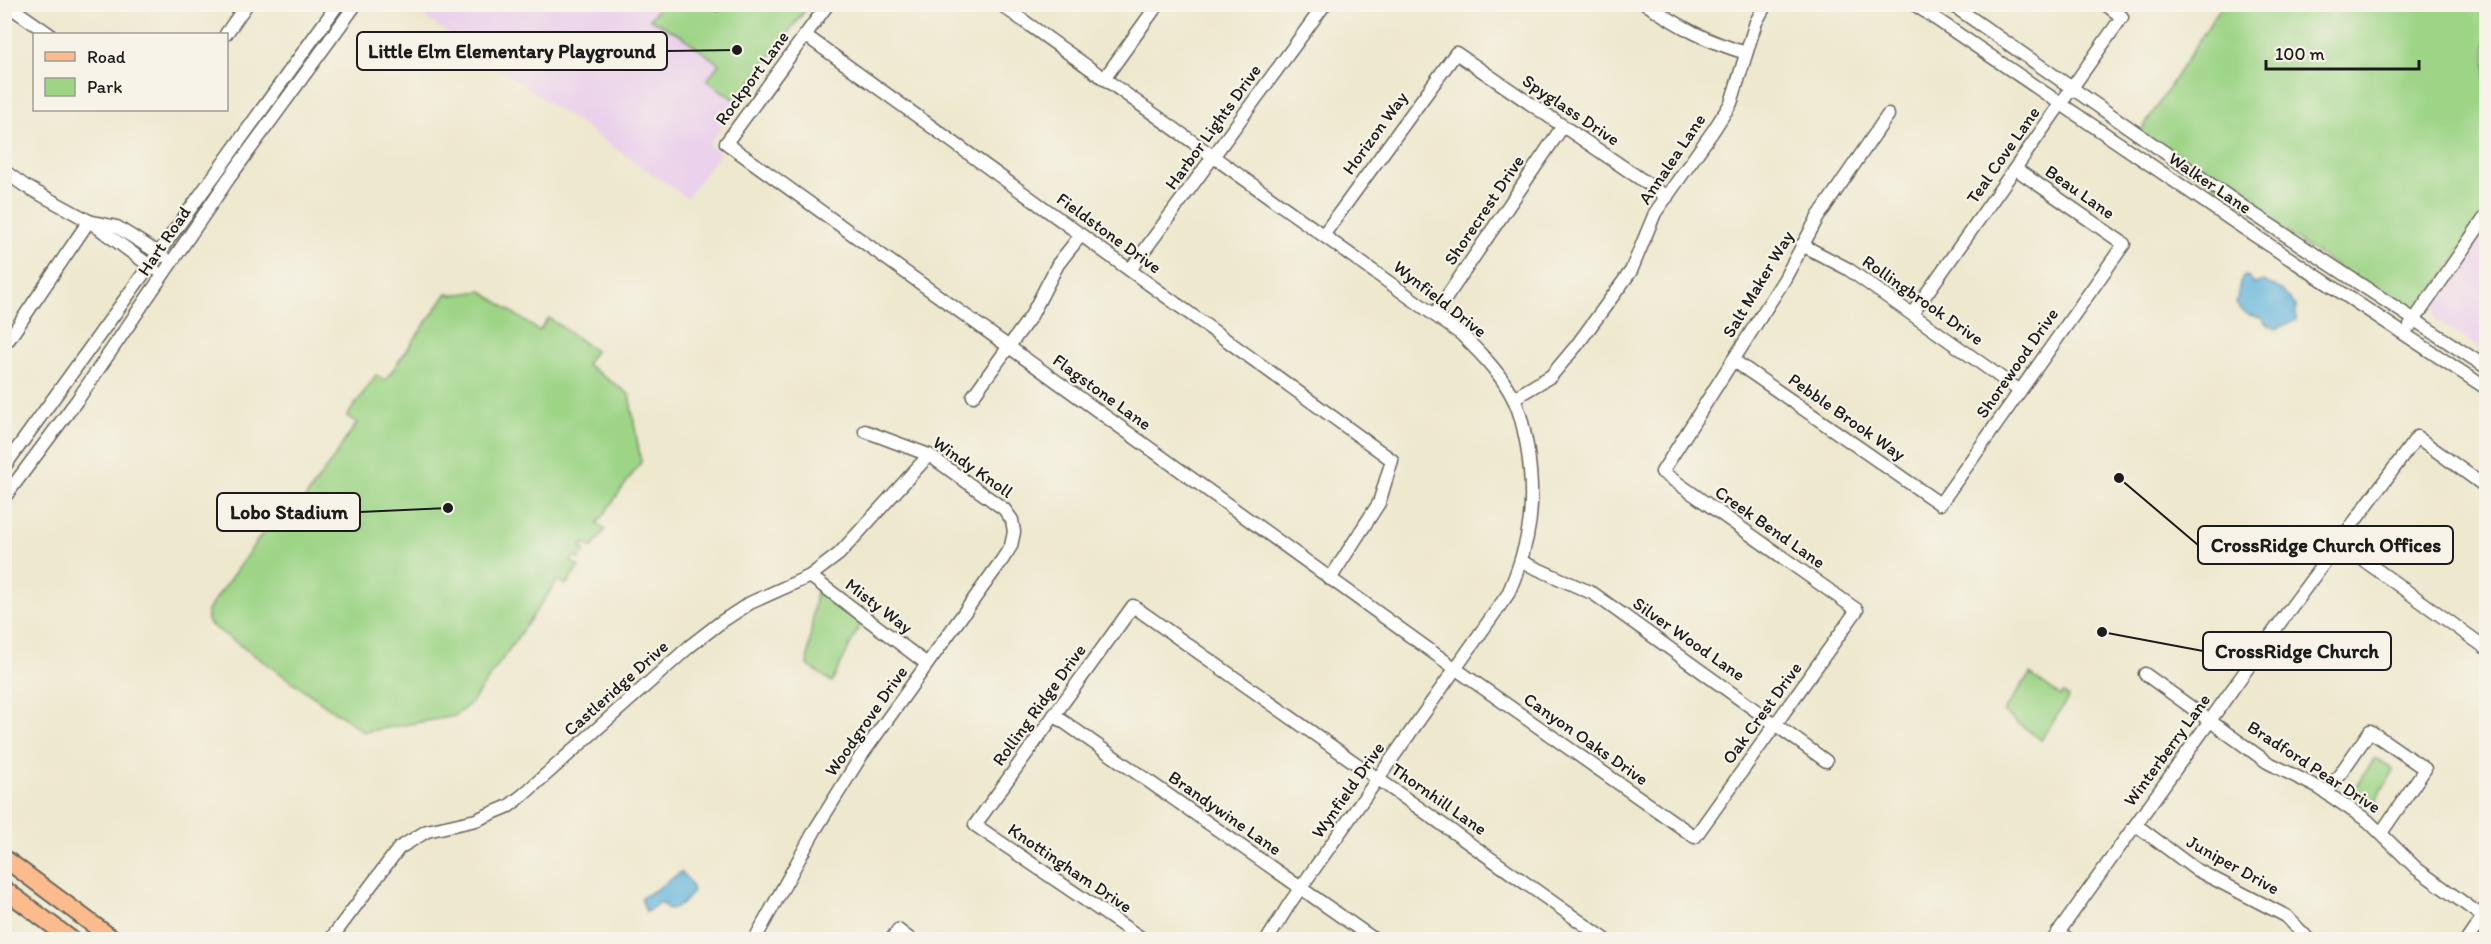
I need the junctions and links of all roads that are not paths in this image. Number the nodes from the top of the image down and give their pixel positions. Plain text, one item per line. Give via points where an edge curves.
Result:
1 (6, 4) edge
2 (247, 4) edge
3 (338, 4) edge
4 (356, 4) edge
5 (828, 4) edge
6 (1000, 4) edge
7 (1158, 4) edge
8 (1324, 4) edge
9 (1646, 4) edge
10 (1766, 4) edge
11 (1914, 4) edge
12 (1951, 4) edge
13 (2104, 4) edge
14 (48, 33) edge
15 (227, 33) edge
16 (805, 35) junction
17 (1456, 53) joint
18 (1746, 53) junction
19 (301, 55) junction
20 (313, 63) junction
21 (1104, 79) junction
22 (2068, 95) junction
23 (1888, 115) dead end
24 (1563, 126) junction
25 (726, 143) joint
26 (1214, 156) junction
27 (2016, 169) junction
28 (4, 171) edge
29 (1667, 197) junction
30 (2249, 211) junction
31 (2487, 216) edge
32 (89, 221) junction
33 (2239, 225) junction
34 (1324, 234) junction
35 (1081, 235) junction
36 (2124, 244) joint
37 (1802, 245) junction
38 (158, 252) junction
39 (172, 262) junction
40 (148, 266) junction
41 (1130, 270) junction
42 (163, 276) junction
43 (1435, 314) junction
44 (1912, 314) junction
45 (2415, 320) junction
46 (2406, 332) junction
47 (7, 338) edge
48 (1009, 347) junction
49 (1733, 360) junction
50 (2487, 367) edge
51 (2487, 388) edge
52 (2020, 391) junction
53 (973, 396) dead end
54 (1514, 398) junction
55 (865, 431) dead end
56 (929, 455) junction
57 (4, 467) edge
58 (1662, 472) joint
59 (2487, 487) edge
60 (4, 498) edge
61 (1940, 504) joint
62 (1014, 532) joint
63 (2341, 544) junction
64 (1522, 562) junction
65 (810, 576) junction
66 (1330, 579) junction
67 (1133, 606) joint
68 (1857, 610) joint
69 (2487, 648) edge
70 (927, 664) junction
71 (1456, 669) junction
72 (2145, 674) dead end
73 (1054, 716) junction
74 (2211, 721) junction
75 (1776, 724) junction
76 (1827, 761) dead end
77 (1378, 779) junction
78 (2327, 793) junction
79 (975, 825) joint
80 (2136, 825) junction
81 (2381, 833) junction
82 (1695, 837) joint
83 (4, 858) edge
84 (1301, 888) junction
85 (4, 889) edge
86 (2485, 916) edge
87 (894, 935) edge
88 (2056, 936) edge
89 (756, 937) dead end
90 (72, 939) edge
91 (114, 939) edge
92 (330, 939) edge
93 (911, 939) edge
94 (1144, 939) edge
95 (1267, 939) edge
96 (1376, 939) edge
97 (1606, 939) edge
98 (2070, 939) edge
99 (2309, 939) edge
100 (2467, 939) edge

1 - 14 street
2 - 15 street
3 - 19 street, Hart Road
4 - 20 street, Hart Road
5 - 16 street, Rockport Lane
6 - 21 street, Wynfield Drive
7 - 21 street
8 - 26 street, Harbor Lights Drive
9 - 18 street via 1685,30
10 - 18 street, Annalea Lane
11 - 22 street, Walker Lane via 1984,51
12 - 22 street, Walker Lane
13 - 22 street, Teal Cove Lane via 2122,17
16 - 25 street, Rockport Lane
16 - 35 street, Fieldstone Drive
17 - 24 street, Spyglass Drive
17 - 34 street, Horizon Way
18 - 29 street, Annalea Lane via 1731,103
19 - 20 street
19 - 38 street, Hart Road
20 - 39 street, Hart Road
21 - 26 street, Wynfield Drive
22 - 27 street, Teal Cove Lane
22 - 30 street, Walker Lane via 2139,134
22 - 33 street, Walker Lane
23 - 37 street, Salt Maker Way
24 - 29 street, Spyglass Drive
24 - 43 street, Shorecrest Drive
25 - 48 street, Flagstone Lane
26 - 34 street, Wynfield Drive
26 - 41 street, Harbor Lights Drive
27 - 36 street, Beau Lane
27 - 44 street, Teal Cove Lane
28 - 32 street
29 - 54 street, Annalea Lane via 1655,213 1631,271 1577,345 1551,376
30 - 33 street
30 - 45 street, Walker Lane
31 - 45 street
32 - 38 street via 117,227
32 - 40 street
32 - 47 street
33 - 46 street, Walker Lane
34 - 43 street, Wynfield Drive
35 - 41 street, Fieldstone Drive
35 - 48 street via 1058,264 1031,316
36 - 52 street, Shorewood Drive
37 - 44 street, Rollingbrook Drive via 1848,268
37 - 49 street, Salt Maker Way
38 - 39 street
38 - 40 street, Hart Road
39 - 42 street, Hart Road
40 - 42 street
40 - 57 street, Hart Road
41 - 66 street, Fieldstone Drive via 1392,460 1379,504
42 - 60 street, Hart Road
43 - 54 street, Wynfield Drive via 1487,360
44 - 52 street, Rollingbrook Drive
45 - 46 street
45 - 50 street, Walker Lane
46 - 51 street, Walker Lane
48 - 53 street
48 - 66 street, Flagstone Lane
49 - 58 street, Salt Maker Way
49 - 61 street, Pebble Brook Way
52 - 61 street, Shorewood Drive
54 - 64 street, Wynfield Drive via 1531,472 1532,518
55 - 56 street, Windy Knoll
56 - 62 street, Windy Knoll via 1004,509
56 - 65 street, Castleridge Drive via 839,554
58 - 68 street, Creek Bend Lane
59 - 63 street, Winterberry Lane via 2417,437
62 - 70 street, Woodgrove Drive via 1002,560
63 - 69 street
63 - 74 street, Winterberry Lane
64 - 71 street, Wynfield Drive via 1508,594
64 - 75 street, Silver Wood Lane via 1594,594
65 - 70 street, Misty Way
65 - 92 street, Castleridge Drive via 750,603 721,622 509,806 476,820 427,831 399,848
66 - 71 street, Flagstone Lane
67 - 73 street, Rolling Ridge Drive
67 - 77 street, Thornhill Lane
68 - 75 street, Oak Crest Drive
70 - 89 street, Woodgrove Drive via 833,800
71 - 77 street, Wynfield Drive
71 - 82 street, Canyon Oaks Drive
72 - 74 street, Bradford Pear Drive
73 - 79 street, Rolling Ridge Drive
73 - 84 street, Brandywine Lane
74 - 78 street, Bradford Pear Drive via 2267,762
74 - 80 street, Winterberry Lane
75 - 76 street, Silver Wood Lane
75 - 82 street, Oak Crest Drive
77 - 84 street, Wynfield Drive
77 - 97 street, Thornhill Lane
78 - 81 street, Bradford Pear Drive
78 - 81 street via 2370,731 2425,769
79 - 94 street, Knottingham Drive
80 - 88 street, Winterberry Lane
80 - 99 street, Juniper Drive via 2195,869 2286,916
81 - 86 street, Bradford Pear Drive via 2417,869
83 - 91 main road
84 - 95 street, Wynfield Drive
84 - 96 street, Brandywine Lane
85 - 90 main road
86 - 100 street
87 - 93 street
88 - 98 street

